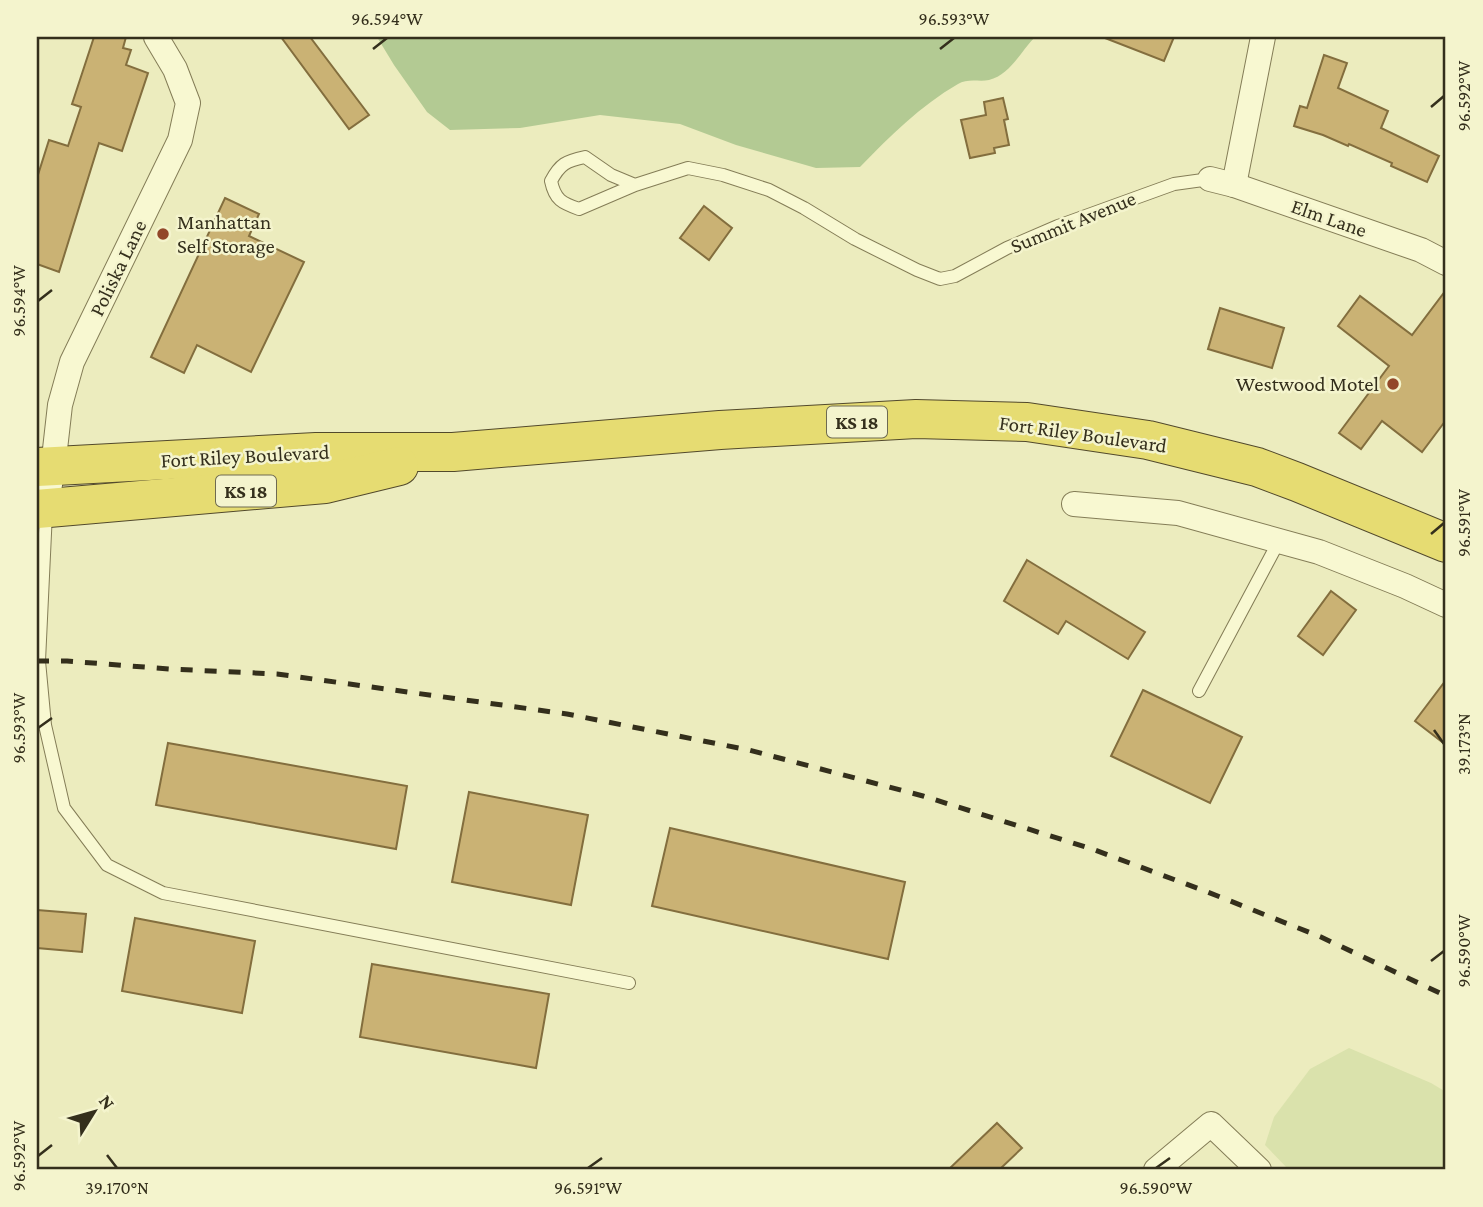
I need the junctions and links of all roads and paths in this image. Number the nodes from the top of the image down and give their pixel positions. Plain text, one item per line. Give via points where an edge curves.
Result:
1 (156, 37) edge
2 (1263, 37) edge
3 (1222, 182) junction
4 (635, 185) junction
5 (1446, 263) edge
6 (453, 452) junction
7 (45, 467) edge
8 (1074, 504) dead end
9 (41, 509) edge
10 (1279, 541) junction
11 (1446, 543) edge
12 (1446, 604) edge
13 (1199, 691) dead end
14 (629, 983) dead end
15 (1156, 1170) edge
16 (1259, 1170) edge

1 - 7 street, Poliska Lane via 188,103 180,140 72,362
2 - 3 street
3 - 4 lane, Summit Avenue via 1174,184 1070,222 940,279 855,239 769,190 723,175 688,169
3 - 5 street, Elm Lane via 1421,250
4 - 4 lane via 579,209 563,203 553,193 551,181 559,167 585,157
6 - 7 highway, Fort Riley Boulevard / KS 18 via 316,452
6 - 9 highway, Fort Riley Boulevard / KS 18 via 325,484
6 - 11 highway, Fort Riley Boulevard / KS 18 via 916,419 1027,422 1148,440 1257,467
7 - 9 street, Poliska Lane
8 - 10 street via 1178,513
9 - 14 lane via 39,661 45,725 64,808 107,865 163,893
10 - 12 street
10 - 13 lane
15 - 16 street via 1211,1124

